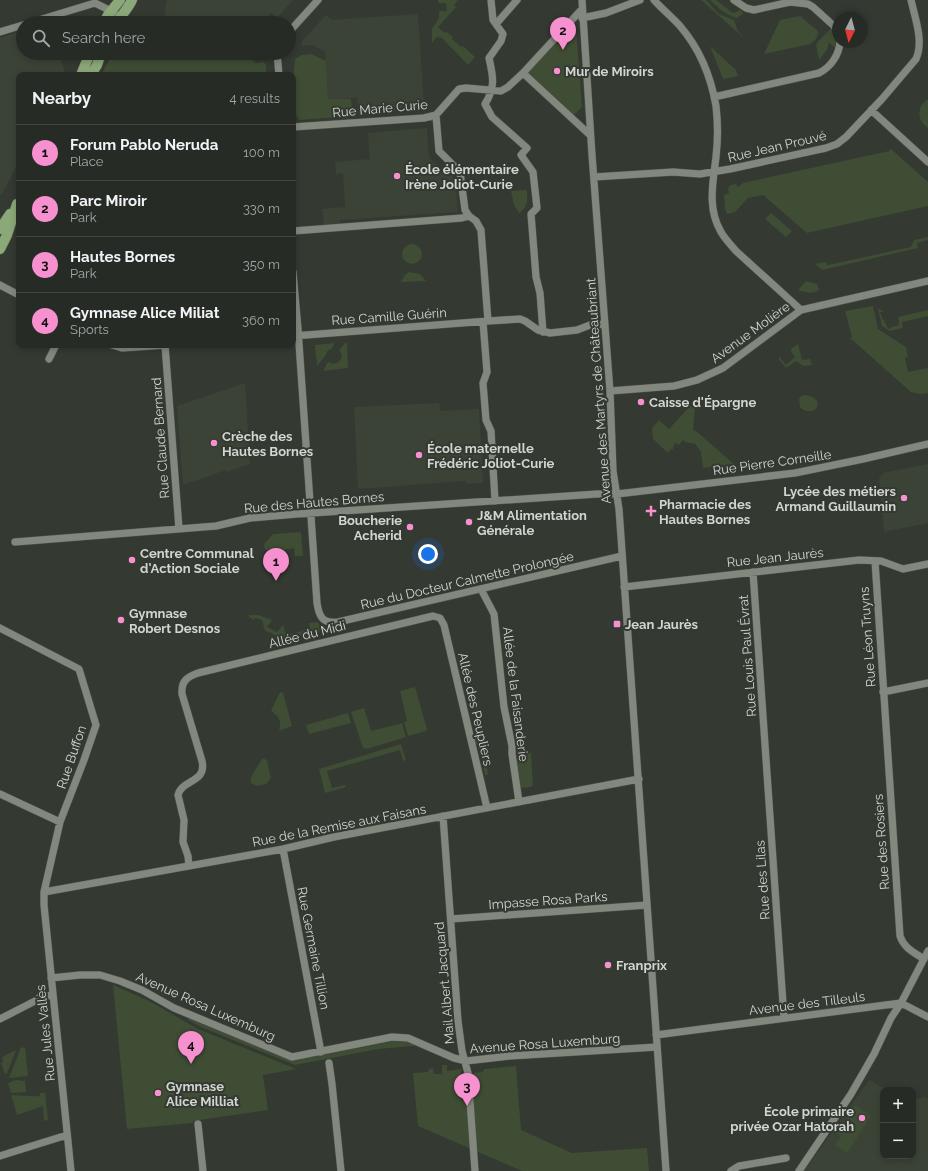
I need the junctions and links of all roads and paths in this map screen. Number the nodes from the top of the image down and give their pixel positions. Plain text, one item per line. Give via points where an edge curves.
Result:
1 (120, 0) edge
2 (132, 0) edge
3 (318, 0) edge
4 (491, 0) edge
5 (517, 0) edge
6 (582, 0) edge
7 (640, 0) edge
8 (654, 0) edge
9 (734, 0) edge
10 (911, 0) edge
11 (582, 9) junction
12 (111, 11) junction
13 (53, 16) edge
14 (108, 16) edge
15 (116, 16) edge
16 (124, 16) edge
17 (582, 18) junction
18 (296, 24) edge
19 (496, 24) junction
20 (832, 24) edge
21 (16, 27) edge
22 (0, 32) edge
23 (838, 48) edge
24 (87, 60) edge
25 (99, 60) edge
26 (278, 60) edge
27 (82, 72) edge
28 (93, 72) edge
29 (279, 72) edge
30 (523, 73) junction
31 (492, 91) junction
32 (714, 96) junction
33 (871, 110) junction
34 (436, 115) junction
35 (296, 127) edge
36 (590, 135) junction
37 (928, 162) edge
38 (713, 172) junction
39 (594, 177) junction
40 (16, 205) edge
41 (16, 208) edge
42 (469, 216) junction
43 (0, 229) edge
44 (296, 231) edge
45 (0, 248) edge
46 (928, 281) edge
47 (0, 285) edge
48 (16, 293) edge
49 (801, 310) junction
50 (485, 321) junction
51 (605, 324) junction
52 (544, 332) junction
53 (296, 335) edge
54 (54, 348) edge
55 (166, 348) edge
56 (49, 359) dead end
57 (610, 391) junction
58 (928, 444) edge
59 (617, 494) junction
60 (495, 501) junction
61 (312, 513) junction
62 (179, 529) junction
63 (15, 542) dead end
64 (622, 556) junction
65 (875, 561) junction
66 (928, 564) edge
67 (753, 572) junction
68 (624, 587) junction
69 (483, 593) dead end
70 (440, 618) joint
71 (0, 628) edge
72 (928, 683) edge
73 (883, 692) junction
74 (884, 712) joint
75 (764, 739) joint
76 (639, 779) junction
77 (0, 794) edge
78 (519, 802) junction
79 (487, 808) junction
80 (443, 816) junction
81 (60, 822) junction
82 (283, 849) junction
83 (189, 866) junction
84 (44, 892) junction
85 (647, 905) junction
86 (451, 919) junction
87 (928, 951) edge
88 (924, 959) junction
89 (51, 978) junction
90 (53, 994) junction
91 (901, 1004) junction
92 (928, 1017) edge
93 (784, 1018) junction
94 (0, 1019) edge
95 (656, 1035) junction
96 (657, 1047) junction
97 (320, 1052) junction
98 (466, 1061) junction
99 (329, 1063) dead end
100 (198, 1124) dead end
101 (67, 1135) junction
102 (0, 1156) edge
103 (786, 1158) dead end
104 (71, 1171) edge
105 (203, 1171) edge
106 (341, 1171) edge
107 (475, 1171) edge
108 (666, 1171) edge
109 (731, 1171) edge
110 (799, 1171) edge

1 - 12 main road
2 - 16 main road
3 - 18 street
4 - 19 street via 493,20
5 - 19 street
6 - 11 street, Avenue des Martyrs de Châteaubriant
7 - 17 street via 606,13
8 - 32 street via 680,26 696,50 704,64
9 - 20 street via 754,10 790,2 808,4
10 - 33 street, Rue Jean Prouvé via 920,43 917,56
11 - 17 street, Avenue des Martyrs de Châteaubriant
11 - 30 street, Rue Marie Curie
12 - 13 street via 94,4
12 - 14 main road
12 - 15 street
17 - 36 street, Avenue des Martyrs de Châteaubriant
19 - 31 street via 503,34 489,58 493,79
21 - 22 street
23 - 32 street via 832,62 819,73
24 - 27 main road
25 - 28 main road
26 - 29 street
30 - 31 street, Rue Marie Curie via 506,89
30 - 36 street
31 - 34 street, Rue Marie Curie via 460,89
31 - 52 street via 485,104 492,117 527,148 521,155 533,172 537,208 531,214
32 - 38 street via 718,127
33 - 37 street
33 - 38 street, Rue Jean Prouvé via 846,137 832,147
34 - 35 street, Rue Marie Curie
34 - 42 street via 439,151 460,172 464,207
36 - 39 street, Avenue des Martyrs de Châteaubriant
38 - 39 street, Rue Jean Prouvé
38 - 49 street via 713,207 721,233 736,251
39 - 51 street, Avenue des Martyrs de Châteaubriant
40 - 43 main road
41 - 45 main road
42 - 44 street
42 - 50 street via 476,221 481,230
46 - 49 street, Avenue Molière
47 - 48 street
49 - 57 street, Avenue Molière via 722,368 705,377 680,385
50 - 52 street, Rue Camille Guérin via 520,319
50 - 53 street, Rue Camille Guérin
50 - 60 street via 487,372 483,383 486,420 491,431
51 - 52 street via 590,325 577,330
51 - 57 street, Avenue des Martyrs de Châteaubriant
53 - 61 street
54 - 56 street
55 - 62 street, Rue Claude Bernard
57 - 59 street, Avenue des Martyrs de Châteaubriant via 613,471
58 - 59 street, Rue Pierre Corneille via 795,473
59 - 60 street, Rue des Hautes Bornes
59 - 64 street, Avenue des Martyrs de Châteaubriant
60 - 61 street, Rue des Hautes Bornes
61 - 62 street, Rue des Hautes Bornes via 250,518 216,526
61 - 64 street, Rue du Docteur Calmette Prolongée via 319,615 329,622
62 - 63 street, Rue des Hautes Bornes
64 - 68 street, Avenue des Martyrs de Châteaubriant
65 - 66 street, Rue Jean Jaurès via 886,562 903,569
65 - 67 street, Rue Jean Jaurès via 859,560
65 - 73 street, Rue Léon Truyns
67 - 68 street, Rue Jean Jaurès
67 - 75 street, Rue Louis Paul Évrat
68 - 76 street, Avenue des Martyrs de Châteaubriant
69 - 78 street, Allée de la Faisanderie via 494,614 504,706
70 - 79 street, Allée des Peupliers via 444,625
70 - 83 street, Allée du Midi via 433,616 186,678 182,688 184,700 202,764 200,775 181,788 178,794 184,820 183,842
71 - 81 street, Rue Buffon via 79,669 96,725
72 - 73 street
73 - 74 street, Rue Léon Truyns
74 - 88 street, Rue des Rosiers via 900,936 908,949
75 - 93 street, Rue des Lilas
76 - 78 street, Rue de la Remise aux Faisans
76 - 85 street, Avenue des Martyrs de Châteaubriant
77 - 81 street
78 - 79 street, Rue de la Remise aux Faisans
79 - 80 street, Rue de la Remise aux Faisans
80 - 82 street, Rue de la Remise aux Faisans
80 - 86 street, Mail Albert Jacquard
81 - 84 street, Rue Buffon
82 - 83 street, Rue de la Remise aux Faisans
82 - 97 street, Rue Germaine Tillion
83 - 84 street, Rue de la Remise aux Faisans
84 - 89 street, Rue Jules Vallès
85 - 86 street, Impasse Rosa Parks
85 - 95 street, Avenue des Martyrs de Châteaubriant
86 - 98 street, Mail Albert Jacquard via 458,1020 462,1051
87 - 88 street
88 - 91 street
89 - 90 street, Rue Jules Vallès
89 - 97 street, Avenue Rosa Luxemburg via 100,975 142,990 174,1008 292,1056
90 - 94 street
90 - 101 street, Rue Jules Vallès
91 - 92 street
91 - 93 street, Avenue des Tilleuls
91 - 110 street via 851,1094
93 - 95 street, Avenue des Tilleuls
95 - 96 street, Avenue des Martyrs de Châteaubriant
96 - 98 street, Avenue Rosa Luxemburg
96 - 108 street, Avenue des Martyrs de Châteaubriant
97 - 98 street, Avenue Rosa Luxemburg via 396,1037 408,1038
98 - 107 street, Mail Albert Jacquard
99 - 106 street
100 - 105 street
101 - 102 street
101 - 104 street, Rue Jules Vallès
103 - 109 street via 739,1166

